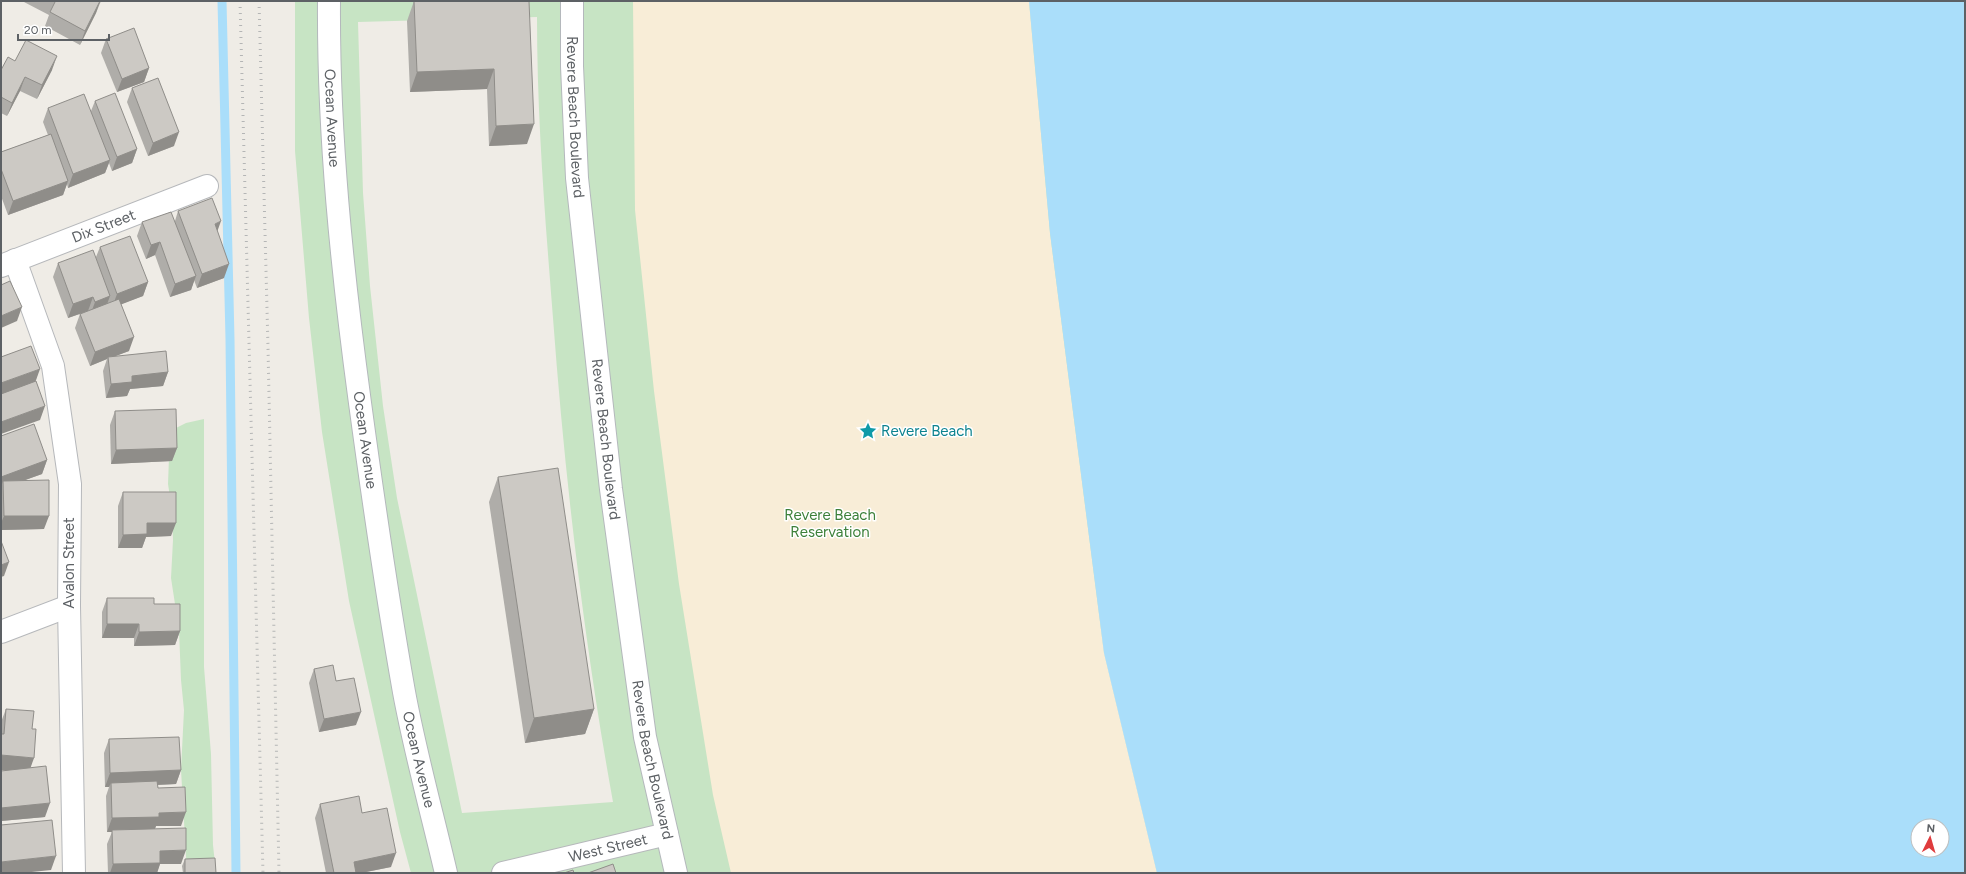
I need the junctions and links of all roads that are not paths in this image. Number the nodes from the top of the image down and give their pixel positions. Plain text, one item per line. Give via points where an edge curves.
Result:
1 (329, 1) edge
2 (572, 1) edge
3 (207, 186) dead end
4 (8, 263) edge
5 (69, 606) junction
6 (1, 632) edge
7 (667, 834) junction
8 (74, 873) edge
9 (446, 873) edge
10 (503, 873) edge
11 (676, 873) edge

1 - 9 main road, Ocean Avenue via 338,211 352,346 375,516 404,694
2 - 7 main road, Revere Beach Boulevard via 577,178 610,481 645,737
3 - 4 main road, Dix Street
4 - 5 main road, Avalon Street via 53,366 70,484
5 - 6 main road
5 - 8 main road, Avalon Street
7 - 10 main road, West Street
7 - 11 main road, Revere Beach Boulevard

